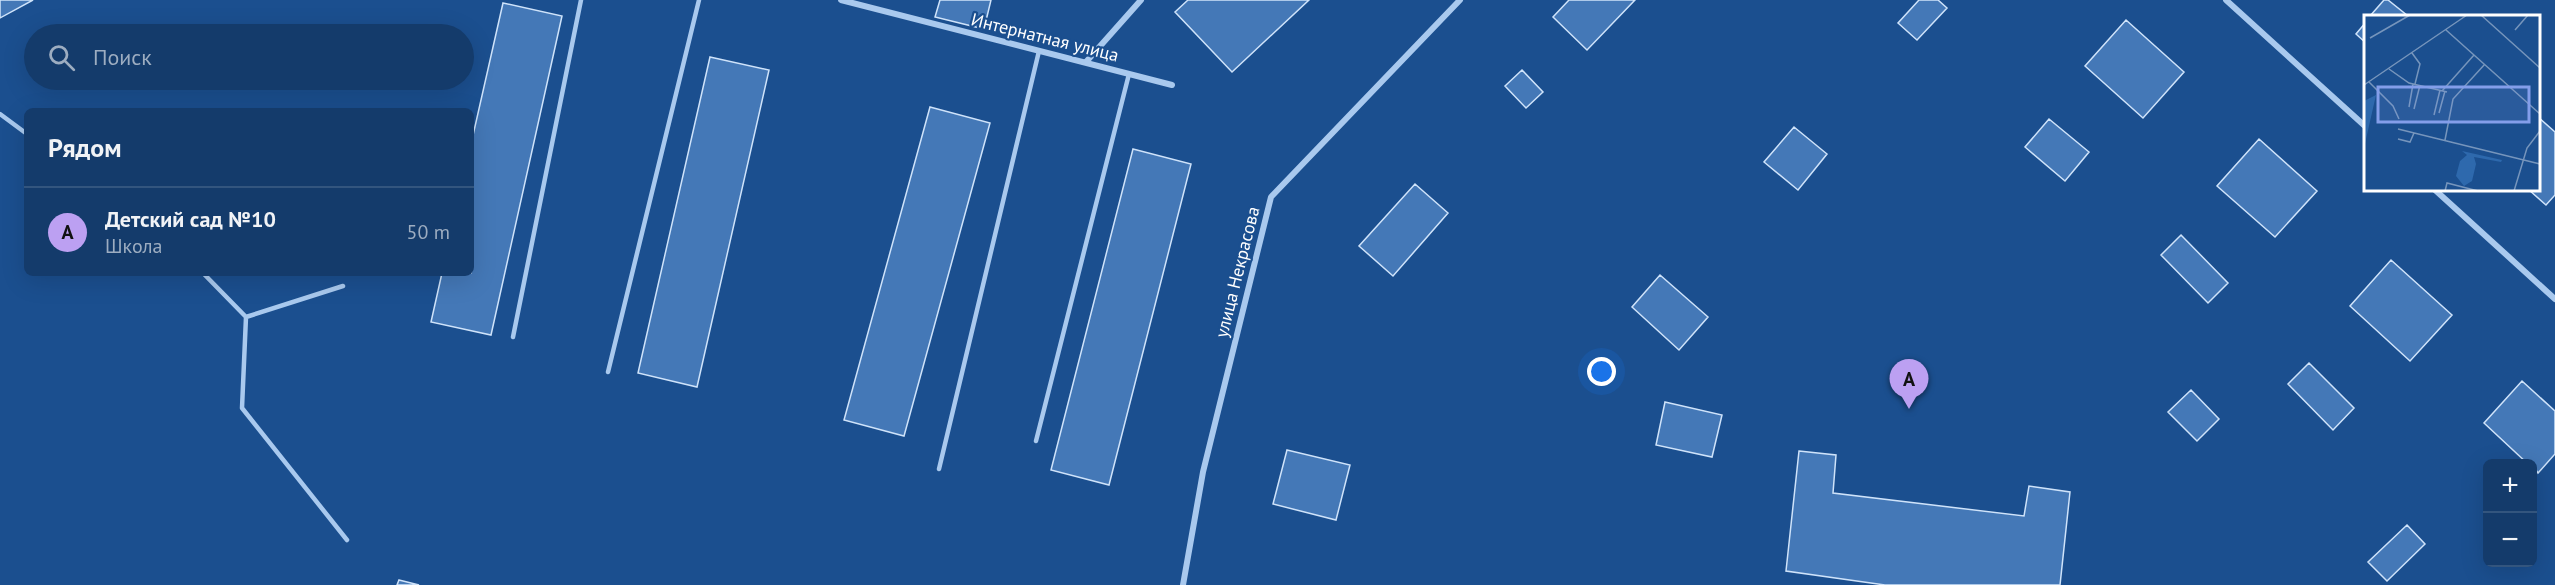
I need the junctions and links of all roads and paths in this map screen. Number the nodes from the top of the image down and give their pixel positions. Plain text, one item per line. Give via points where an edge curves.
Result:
1 (580, 0) edge
2 (699, 0) edge
3 (841, 0) edge
4 (1141, 0) edge
5 (1460, 0) edge
6 (2226, 0) edge
7 (1039, 51) junction
8 (1086, 63) junction
9 (1129, 74) junction
10 (1172, 85) dead end
11 (0, 114) edge
12 (2364, 125) edge
13 (24, 132) edge
14 (2435, 190) edge
15 (206, 276) edge
16 (343, 286) dead end
17 (2555, 299) edge
18 (246, 316) junction
19 (513, 337) dead end
20 (609, 372) dead end
21 (1036, 441) dead end
22 (939, 469) dead end
23 (347, 540) dead end
24 (1183, 585) edge

1 - 19 lane
2 - 20 lane
3 - 7 street, Интернатная улица
4 - 8 street
5 - 24 street, улица Некрасова via 1271,197 1203,472
6 - 12 street
7 - 8 street, Интернатная улица
7 - 22 lane
8 - 9 street, Интернатная улица
9 - 10 street, Интернатная улица
9 - 21 lane
11 - 13 lane
14 - 17 street
15 - 18 lane
16 - 18 lane
18 - 23 lane via 242,408

